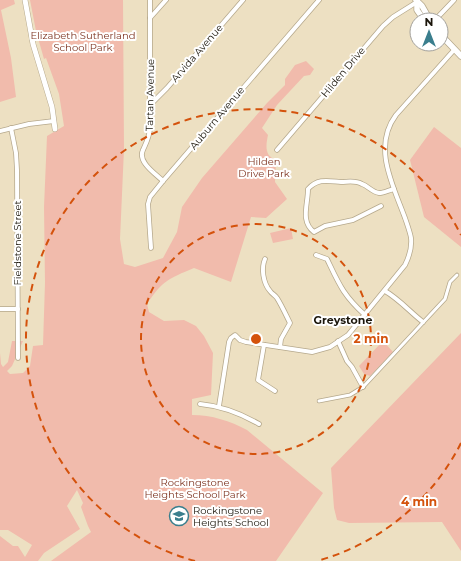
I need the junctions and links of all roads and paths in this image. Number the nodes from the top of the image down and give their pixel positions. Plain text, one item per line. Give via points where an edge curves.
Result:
1 (25, 0) edge
2 (150, 0) edge
3 (166, 0) edge
4 (243, 0) edge
5 (319, 0) edge
6 (454, 0) edge
7 (416, 1) edge
8 (418, 12) edge
9 (425, 12) edge
10 (443, 12) edge
11 (150, 18) junction
12 (449, 45) edge
13 (454, 50) junction
14 (461, 56) edge
15 (151, 104) junction
16 (54, 121) junction
17 (10, 128) junction
18 (56, 129) dead end
19 (0, 131) edge
20 (277, 150) dead end
21 (163, 180) junction
22 (394, 189) junction
23 (381, 206) dead end
24 (151, 248) dead end
25 (316, 255) dead end
26 (265, 259) dead end
27 (457, 275) dead end
28 (385, 291) junction
29 (0, 308) edge
30 (18, 309) junction
31 (364, 315) junction
32 (423, 322) junction
33 (338, 341) junction
34 (264, 345) junction
35 (280, 347) junction
36 (18, 358) dead end
37 (363, 387) junction
38 (275, 391) dead end
39 (319, 401) dead end
40 (200, 404) dead end
41 (219, 406) junction
42 (259, 424) dead end

1 - 16 street via 33,44
2 - 11 street, Tartan Avenue
3 - 11 street
4 - 15 street, Arvida Avenue
5 - 21 street, Auburn Avenue
6 - 10 street
7 - 8 main road
7 - 9 main road
7 - 20 street, Hilden Drive via 383,26
11 - 15 street, Tartan Avenue
12 - 13 main road
13 - 14 main road
13 - 22 street via 396,115 388,129 385,155
15 - 21 street, Tartan Avenue via 150,135 142,151 142,157
16 - 17 street
16 - 18 street
17 - 19 street
17 - 30 street, Fieldstone Street via 17,170
21 - 24 street, Auburn Avenue via 150,197 148,204
22 - 23 street via 379,193 358,182 319,181 308,189 306,224 314,232 325,226 353,220
22 - 28 street via 409,231 411,247 409,257
25 - 31 street via 327,259 342,290
26 - 35 street via 263,269 266,283 290,323 281,339
27 - 32 street via 450,282 445,299
28 - 31 street
28 - 32 street
29 - 30 street
30 - 36 street, Fieldstone Street
31 - 33 street via 348,335
32 - 37 street
33 - 35 street via 330,347 312,352
33 - 37 street
34 - 35 street
34 - 38 street via 258,380
34 - 41 street via 240,340 235,335 231,338
37 - 39 street via 350,395
40 - 41 street
41 - 42 street

